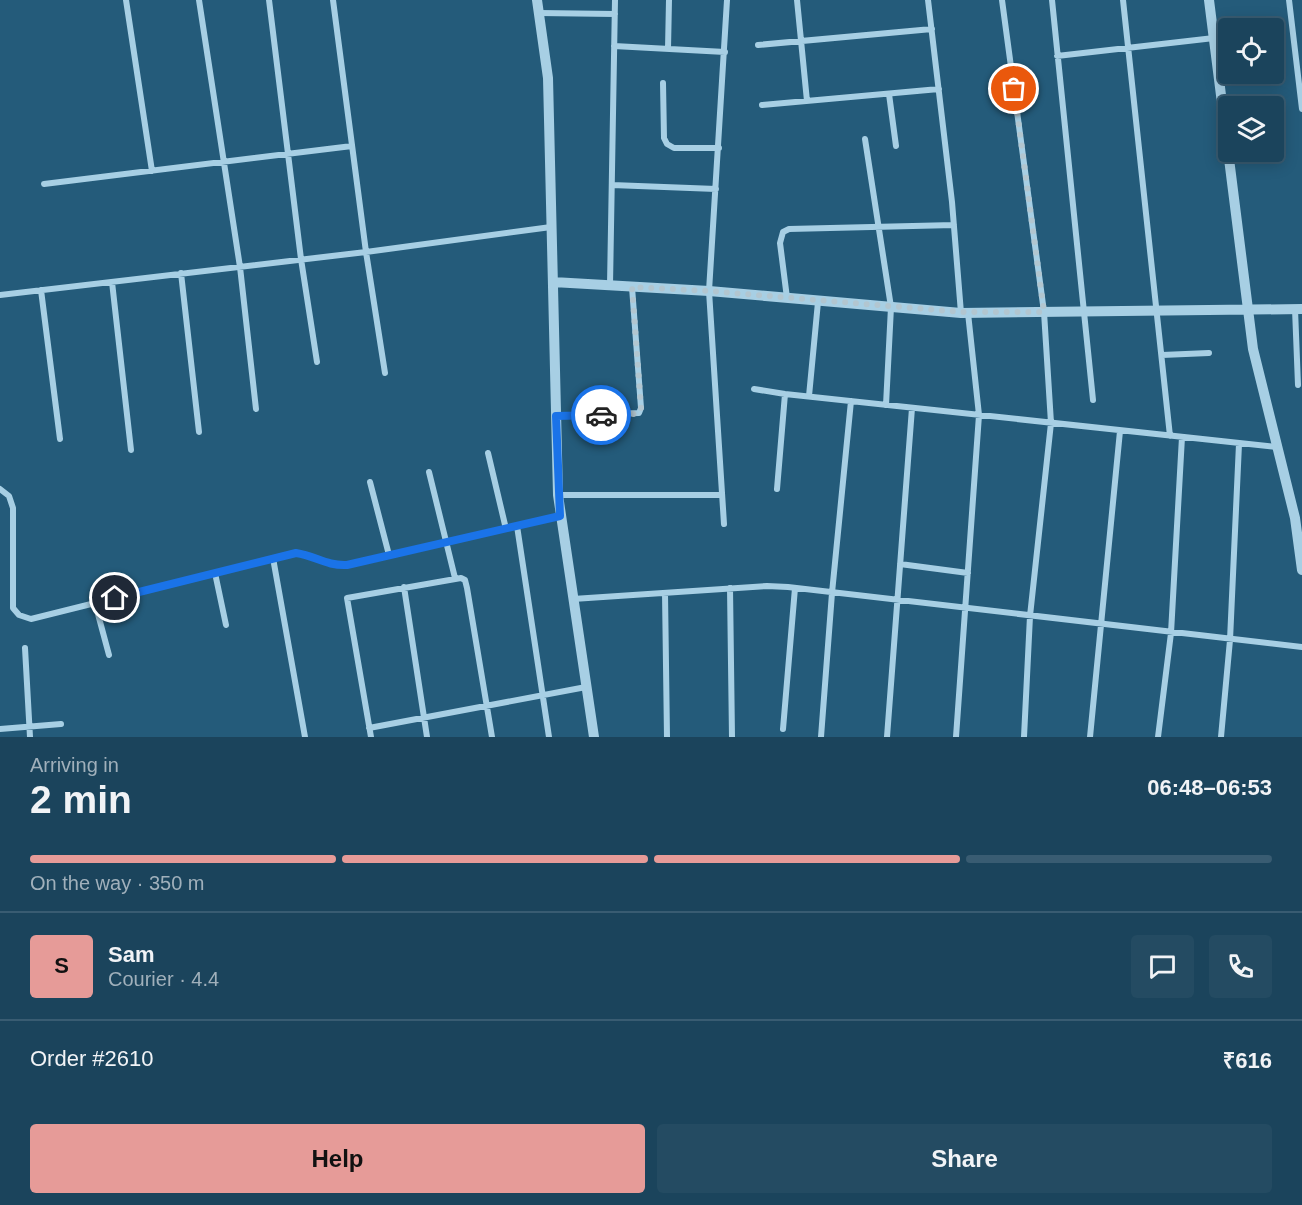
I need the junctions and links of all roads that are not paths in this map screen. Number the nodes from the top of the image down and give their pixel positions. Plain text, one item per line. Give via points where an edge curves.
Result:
1 (126, 0) edge
2 (199, 0) edge
3 (269, 0) edge
4 (333, 0) edge
5 (537, 0) edge
6 (615, 0) edge
7 (669, 0) edge
8 (727, 0) edge
9 (797, 0) edge
10 (928, 0) edge
11 (1002, 0) edge
12 (1052, 0) edge
13 (1123, 0) edge
14 (1209, 0) edge
15 (1289, 0) edge
16 (538, 13) junction
17 (615, 14) junction
18 (932, 29) junction
19 (1214, 38) junction
20 (801, 41) junction
21 (759, 45) dead end
22 (614, 46) junction
23 (1129, 48) junction
24 (668, 49) junction
25 (724, 52) junction
26 (1058, 56) junction
27 (663, 83) dead end
28 (939, 90) junction
29 (889, 94) junction
30 (807, 101) junction
31 (762, 105) dead end
32 (1302, 109) edge
33 (865, 139) dead end
34 (352, 146) junction
35 (896, 146) dead end
36 (719, 148) junction
37 (288, 154) junction
38 (224, 162) junction
39 (152, 171) junction
40 (44, 184) dead end
41 (612, 186) junction
42 (716, 189) junction
43 (878, 225) junction
44 (954, 225) junction
45 (551, 227) junction
46 (366, 252) junction
47 (301, 259) junction
48 (240, 267) junction
49 (181, 273) junction
50 (112, 282) junction
51 (553, 282) junction
52 (610, 286) junction
53 (632, 287) junction
54 (41, 290) junction
55 (709, 291) junction
56 (0, 295) edge
57 (787, 299) junction
58 (818, 302) junction
59 (891, 307) junction
60 (1248, 309) junction
61 (1298, 309) edge
62 (1158, 310) junction
63 (1084, 311) junction
64 (965, 312) junction
65 (1044, 312) junction
66 (1209, 353) dead end
67 (1162, 355) junction
68 (318, 362) dead end
69 (385, 374) dead end
70 (1298, 385) dead end
71 (754, 389) dead end
72 (785, 394) junction
73 (809, 396) junction
74 (1093, 399) dead end
75 (851, 401) junction
76 (886, 405) junction
77 (912, 408) junction
78 (256, 410) dead end
79 (979, 415) junction
80 (556, 416) junction
81 (1051, 423) junction
82 (1120, 430) junction
83 (199, 432) dead end
84 (1170, 436) junction
85 (1182, 437) junction
86 (60, 439) dead end
87 (1239, 444) junction
88 (1277, 447) junction
89 (131, 450) dead end
90 (488, 453) dead end
91 (429, 472) dead end
92 (370, 482) dead end
93 (0, 489) edge
94 (777, 489) dead end
95 (558, 495) junction
96 (722, 495) junction
97 (560, 516) junction
98 (724, 524) dead end
99 (518, 526) junction
100 (506, 529) junction
101 (447, 542) junction
102 (389, 555) junction
103 (273, 558) junction
104 (900, 564) junction
105 (1302, 570) edge
106 (214, 573) junction
107 (968, 573) junction
108 (455, 578) junction
109 (404, 587) junction
110 (730, 588) junction
111 (795, 588) junction
112 (665, 593) junction
113 (832, 593) junction
114 (572, 600) junction
115 (897, 600) junction
116 (95, 603) junction
117 (965, 608) junction
118 (1030, 616) junction
119 (1100, 624) junction
120 (226, 625) dead end
121 (1171, 633) junction
122 (1230, 640) junction
123 (1302, 647) edge
124 (25, 648) dead end
125 (109, 655) dead end
126 (586, 687) junction
127 (543, 696) junction
128 (487, 706) junction
129 (424, 718) junction
130 (61, 724) dead end
131 (29, 726) junction
132 (369, 728) junction
133 (0, 729) edge
134 (783, 729) dead end
135 (30, 737) edge
136 (305, 737) edge
137 (371, 737) edge
138 (427, 737) edge
139 (492, 737) edge
140 (549, 737) edge
141 (594, 737) edge
142 (667, 737) edge
143 (732, 737) edge
144 (821, 737) edge
145 (887, 737) edge
146 (956, 737) edge
147 (1024, 737) edge
148 (1090, 737) edge
149 (1158, 737) edge
150 (1221, 737) edge

1 - 39 street
2 - 38 street
3 - 37 street
4 - 34 street
5 - 16 street
6 - 17 street
7 - 24 street
8 - 25 street
9 - 20 street
10 - 18 street
11 - 65 street
12 - 26 street
13 - 23 street
14 - 19 street
15 - 32 street
16 - 17 street
16 - 45 street via 548,78
17 - 22 street
18 - 20 street
18 - 28 street
19 - 23 street
19 - 60 street
20 - 21 street
20 - 30 street
22 - 24 street
22 - 41 street
23 - 26 street
23 - 62 street
24 - 25 street
25 - 36 street
26 - 63 street
27 - 36 street via 667,144 674,148
28 - 29 street
28 - 44 street
29 - 30 street
29 - 35 street
30 - 31 street
33 - 43 street
34 - 37 street
34 - 46 street
36 - 42 street
37 - 38 street
37 - 47 street
38 - 39 street
38 - 48 street
39 - 40 street
41 - 42 street
41 - 52 street
42 - 55 street
43 - 44 street
43 - 57 street via 783,232 780,243
43 - 59 street
44 - 64 street
45 - 46 street
45 - 51 street
46 - 47 street
46 - 69 street
47 - 48 street
47 - 68 street
48 - 49 street
48 - 78 street
49 - 50 street
49 - 83 street
50 - 54 street
50 - 89 street
51 - 52 street
51 - 80 street
52 - 53 street
53 - 55 street
53 - 80 street via 639,412
54 - 56 street
54 - 86 street
55 - 57 street
55 - 96 street
57 - 58 street
58 - 59 street
58 - 73 street
59 - 64 street
59 - 76 street
60 - 61 street
60 - 62 street
60 - 88 street via 1253,349
61 - 70 street
62 - 63 street
62 - 67 street
63 - 65 street
63 - 74 street
64 - 65 street
64 - 79 street
65 - 81 street
66 - 67 street
67 - 84 street
71 - 72 street
72 - 73 street
72 - 94 street
73 - 75 street
75 - 76 street
75 - 113 street
76 - 77 street
77 - 79 street
77 - 104 street
79 - 81 street
79 - 107 street
80 - 95 street
81 - 82 street
81 - 118 street
82 - 84 street
82 - 119 street
84 - 85 street
85 - 87 street
85 - 121 street
87 - 88 street
87 - 122 street
88 - 105 street via 1295,518
90 - 100 street
91 - 101 street
92 - 102 street
93 - 116 street via 9,496 13,508 13,608 31,619
95 - 96 street
95 - 97 street
96 - 98 street
97 - 99 street
97 - 114 street
99 - 100 street
99 - 127 street
100 - 101 street
101 - 102 street
101 - 108 street
102 - 103 street via 334,566 296,553
103 - 106 street
103 - 136 street
104 - 107 street
104 - 115 street
106 - 116 street
106 - 120 street
107 - 117 street
108 - 109 street
108 - 128 street via 465,580 467,588
109 - 129 street
109 - 132 street via 347,598
110 - 111 street
110 - 112 street
110 - 143 street
111 - 113 street
111 - 134 street
112 - 114 street
112 - 142 street
113 - 115 street
113 - 144 street
114 - 126 street
115 - 117 street
115 - 145 street
116 - 125 street
117 - 118 street
117 - 146 street
118 - 119 street
118 - 147 street
119 - 121 street
119 - 148 street
121 - 122 street
121 - 149 street
122 - 123 street
122 - 150 street
124 - 131 street
126 - 127 street
126 - 141 street
127 - 128 street
127 - 140 street
128 - 129 street
128 - 139 street
129 - 132 street
129 - 138 street
130 - 131 street
131 - 133 street
131 - 135 street
132 - 137 street

